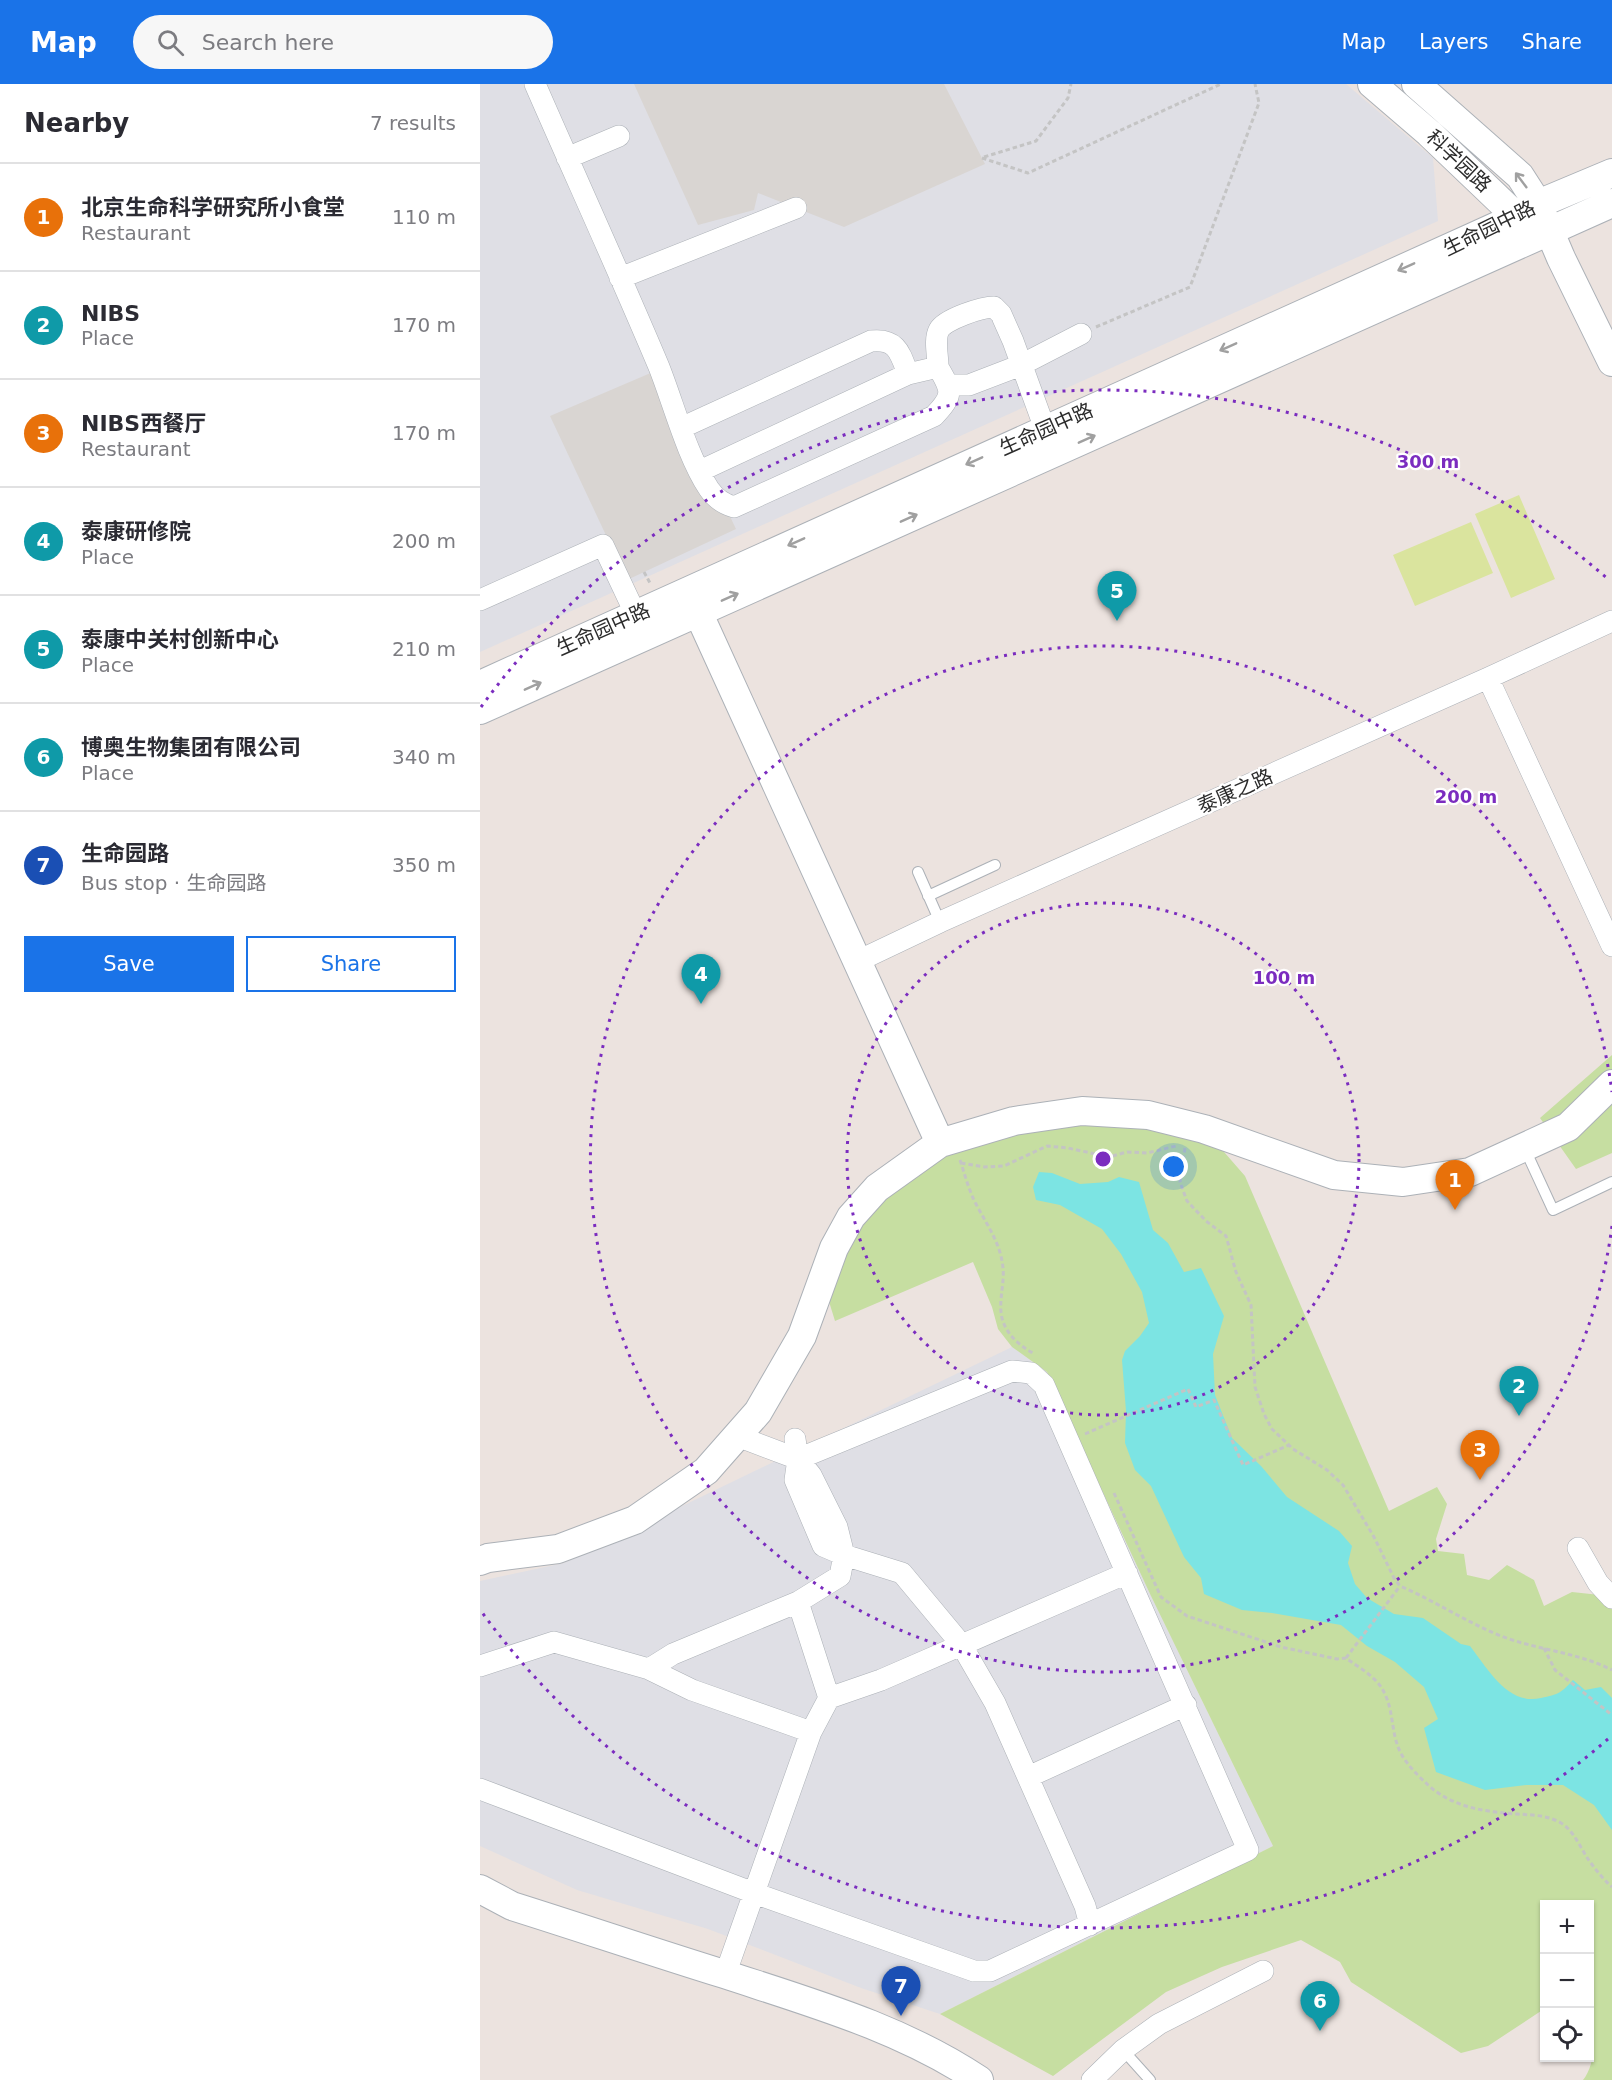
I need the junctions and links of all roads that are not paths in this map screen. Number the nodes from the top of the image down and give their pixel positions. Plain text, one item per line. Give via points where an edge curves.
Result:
1 (535, 84) edge
2 (1372, 84) edge
3 (1416, 84) edge
4 (619, 136) dead end
5 (567, 158) junction
6 (1612, 173) edge
7 (1612, 203) edge
8 (796, 208) dead end
9 (1528, 210) junction
10 (1549, 231) junction
11 (620, 278) junction
12 (1081, 334) road end
13 (1612, 362) edge
14 (1021, 365) junction
15 (908, 374) junction
16 (944, 376) junction
17 (681, 428) junction
18 (1045, 429) junction
19 (700, 471) junction
20 (480, 600) edge
21 (698, 612) junction
22 (636, 615) junction
23 (1612, 621) edge
24 (1488, 678) junction
25 (480, 685) edge
26 (480, 710) edge
27 (995, 865) dead end
28 (918, 872) dead end
29 (928, 896) junction
30 (940, 922) junction
31 (1612, 946) edge
32 (858, 961) junction
33 (1612, 1084) edge
34 (1524, 1147) junction
35 (952, 1148) junction
36 (1612, 1182) edge
37 (737, 1436) junction
38 (797, 1449) junction
39 (1578, 1548) dead end
40 (844, 1555) junction
41 (480, 1562) edge
42 (1127, 1573) junction
43 (1612, 1598) edge
44 (798, 1602) junction
45 (961, 1644) junction
46 (480, 1666) edge
47 (649, 1669) junction
48 (829, 1698) junction
49 (1186, 1705) junction
50 (811, 1732) junction
51 (1028, 1777) junction
52 (480, 1789) edge
53 (480, 1889) edge
54 (754, 1893) junction
55 (1090, 1925) junction
56 (1263, 1971) dead end
57 (725, 1975) junction
58 (1123, 2050) junction
59 (979, 2080) edge
60 (1092, 2080) edge
61 (1150, 2080) edge

1 - 5 street
2 - 9 street, 科学园路
9 -> 3 street, 科学园路 via 1520,176
4 - 5 street
5 - 11 street
6 - 9 street, 生命园中路
7 - 10 street, 生命园中路
8 - 11 street
9 - 10 street, 科学园路
9 -> 18 street, 生命园中路
10 - 13 street
21 -> 10 street, 生命园中路
11 - 17 street
12 - 14 street
14 - 16 street via 969,386
14 - 16 street via 1001,314 994,307 983,307 943,324 938,331
14 - 18 street
15 - 16 street
15 - 17 street via 897,348 890,342 871,341
15 - 19 street
16 - 19 street via 950,395 934,416 734,507 710,490
17 - 19 street
18 -> 22 street, 生命园中路
20 - 22 street via 603,545
26 -> 21 street, 生命园中路
21 - 32 street
22 - 25 street, 生命园中路
23 - 24 street, 泰康之路
24 - 30 street, 泰康之路
24 - 31 street
27 - 29 lane
28 - 29 lane
29 - 30 lane
30 - 32 street, 泰康之路
32 - 35 street
33 - 34 street via 1568,1127
34 - 35 street via 1470,1172 1403,1182 1334,1175 1204,1129 1148,1115 1082,1111 1014,1121
34 - 36 lane via 1553,1210
35 - 37 street via 877,1188 851,1217 834,1248 802,1336 758,1412
37 - 38 street
37 - 41 street via 706,1471 634,1520 558,1549
38 - 40 street via 795,1480 824,1546
38 - 42 street via 1012,1371 1031,1373 1044,1385
39 - 43 street via 1598,1583
40 - 44 street via 840,1576
40 - 45 street via 902,1573
42 - 45 street
42 - 49 street
44 - 47 street via 674,1654
44 - 48 street
45 - 48 street via 881,1680
45 - 51 street via 995,1702
46 - 47 street via 554,1642
47 - 50 street via 692,1690
48 - 50 street
49 - 51 street
49 - 55 street via 1248,1850
50 - 54 street
51 - 55 street
52 - 54 street
53 - 57 street via 512,1906
54 - 55 street via 974,1971 990,1971
54 - 57 street
56 - 58 street via 1159,2024
57 - 59 street via 866,2022 925,2048
58 - 60 street
58 - 61 lane

